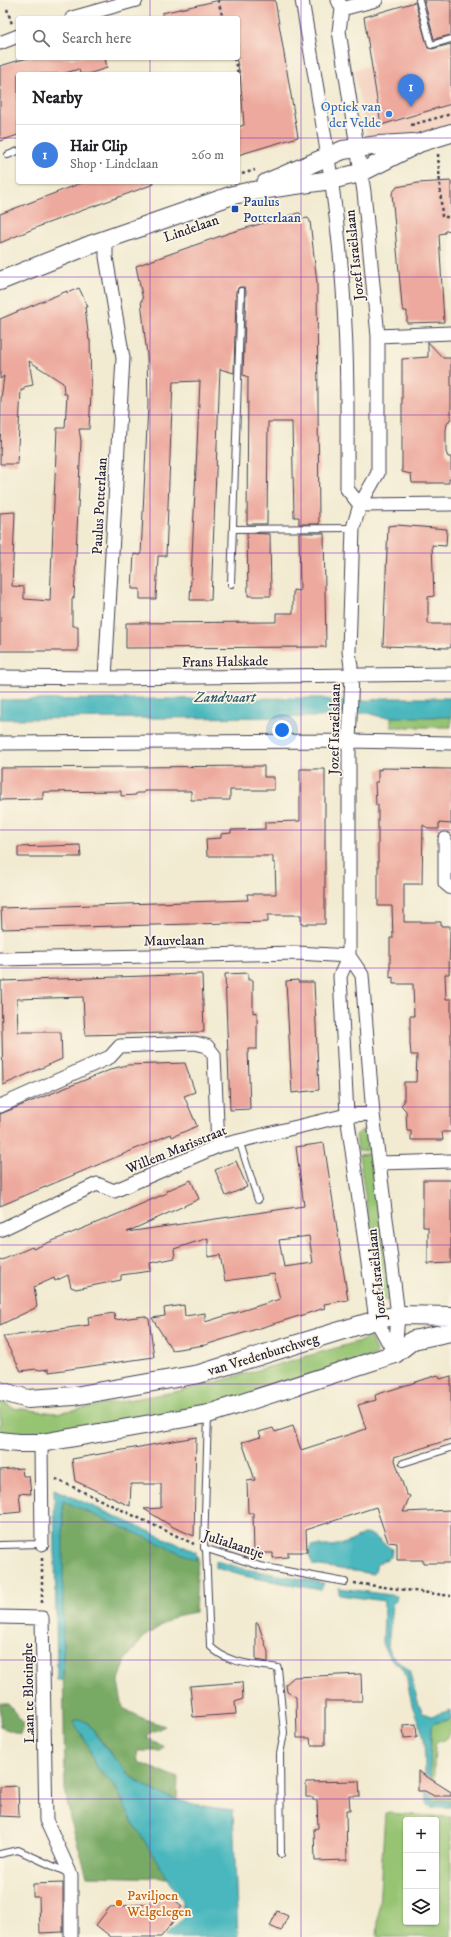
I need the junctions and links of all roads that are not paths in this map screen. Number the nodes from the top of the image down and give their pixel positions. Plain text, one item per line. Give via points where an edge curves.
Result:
1 (136, 0) edge
2 (302, 0) edge
3 (376, 0) edge
4 (419, 0) edge
5 (340, 5) edge
6 (79, 16) edge
7 (16, 37) edge
8 (451, 39) edge
9 (0, 43) edge
10 (451, 133) edge
11 (419, 143) junction
12 (357, 147) junction
13 (16, 152) edge
14 (8, 154) dead end
15 (328, 155) junction
16 (360, 173) junction
17 (331, 180) junction
18 (247, 192) junction
19 (106, 249) junction
20 (0, 281) edge
21 (241, 291) dead end
22 (451, 334) edge
23 (378, 336) junction
24 (451, 504) edge
25 (360, 505) junction
26 (353, 528) junction
27 (233, 529) junction
28 (231, 584) dead end
29 (451, 674) edge
30 (0, 677) edge
31 (105, 678) junction
32 (351, 679) junction
33 (349, 741) junction
34 (0, 743) edge
35 (451, 743) edge
36 (445, 839) dead end
37 (451, 888) edge
38 (349, 956) junction
39 (0, 959) edge
40 (0, 1106) edge
41 (373, 1114) junction
42 (347, 1115) junction
43 (239, 1140) junction
44 (218, 1146) junction
45 (451, 1161) edge
46 (379, 1163) junction
47 (258, 1200) dead end
48 (0, 1230) edge
49 (398, 1315) junction
50 (451, 1316) edge
51 (376, 1320) junction
52 (451, 1332) edge
53 (395, 1354) junction
54 (0, 1391) edge
55 (208, 1414) junction
56 (0, 1441) edge
57 (41, 1443) junction
58 (451, 1448) edge
59 (403, 1463) dead end
60 (42, 1544) joint
61 (0, 1545) edge
62 (205, 1549) junction
63 (345, 1582) road end
64 (0, 1617) edge
65 (0, 1854) edge
66 (281, 1854) dead end
67 (71, 1875) junction
68 (71, 1937) edge

1 - 6 street
2 - 15 street, Jozef Israëlslaan
3 - 5 street
4 - 8 lane via 431,45
5 - 12 street, Jozef Israëlslaan via 339,31
7 - 9 street
10 - 11 street, Lindelaan
11 - 12 street, Lindelaan
11 - 16 street, Lindelaan
12 - 15 street, Lindelaan
12 - 16 street, Jozef Israëlslaan
13 - 14 lane
15 - 17 street, Jozef Israëlslaan
15 - 18 street, Lindelaan
16 - 17 street, Lindelaan
16 - 23 street, Jozef Israëlslaan
17 - 18 street, Lindelaan
17 - 25 street, Jozef Israëlslaan via 346,326 347,489
18 - 19 street, Lindelaan
19 - 20 street, Lindelaan
19 - 31 street, Paulus Potterlaan via 123,358
21 - 27 lane
22 - 23 street
23 - 25 street, Jozef Israëlslaan via 378,473
24 - 25 street
25 - 26 street, Jozef Israëlslaan
26 - 27 lane
26 - 32 street, Jozef Israëlslaan via 349,651
27 - 28 lane
29 - 32 street, Frans Halskade
30 - 31 street, Frans Halskade
31 - 32 street, Frans Halskade
32 - 33 street, Jozef Israëlslaan
33 - 34 street
33 - 35 street
33 - 38 street, Jozef Israëlslaan
36 - 37 street via 445,883
38 - 39 street, Mauvelaan via 297,953
38 - 41 street, Jozef Israëlslaan via 362,975
38 - 42 street, Jozef Israëlslaan via 340,976
40 - 44 street via 110,1057 120,1046 195,1043 207,1046 214,1055
41 - 42 street, Willem Marisstraat
41 - 46 street, Jozef Israëlslaan
42 - 43 street, Willem Marisstraat
42 - 51 street, Jozef Israëlslaan
43 - 44 street, Willem Marisstraat
43 - 47 lane
44 - 48 street, Willem Marisstraat via 114,1191 97,1184
45 - 46 street
46 - 49 street, Jozef Israëlslaan
49 - 50 street, van Vredenburchweg
49 - 51 street, van Vredenburchweg
49 - 53 street, Jozef Israëlslaan
51 - 53 street, Jozef Israëlslaan
51 - 54 street, van Vredenburchweg via 199,1374 74,1396 28,1399
52 - 53 street via 413,1340
53 - 55 street
55 - 57 street
55 - 62 lane
56 - 57 street via 18,1444
57 - 60 street
58 - 59 lane
60 - 61 lane
62 - 63 lane, Julialaantje via 260,1566
62 - 66 lane via 210,1646 229,1660 278,1668 284,1733 280,1754
64 - 67 street, Laan te Blotinghe via 42,1618 46,1820
65 - 67 lane via 18,1850
67 - 68 street, Laan te Blotinghe

